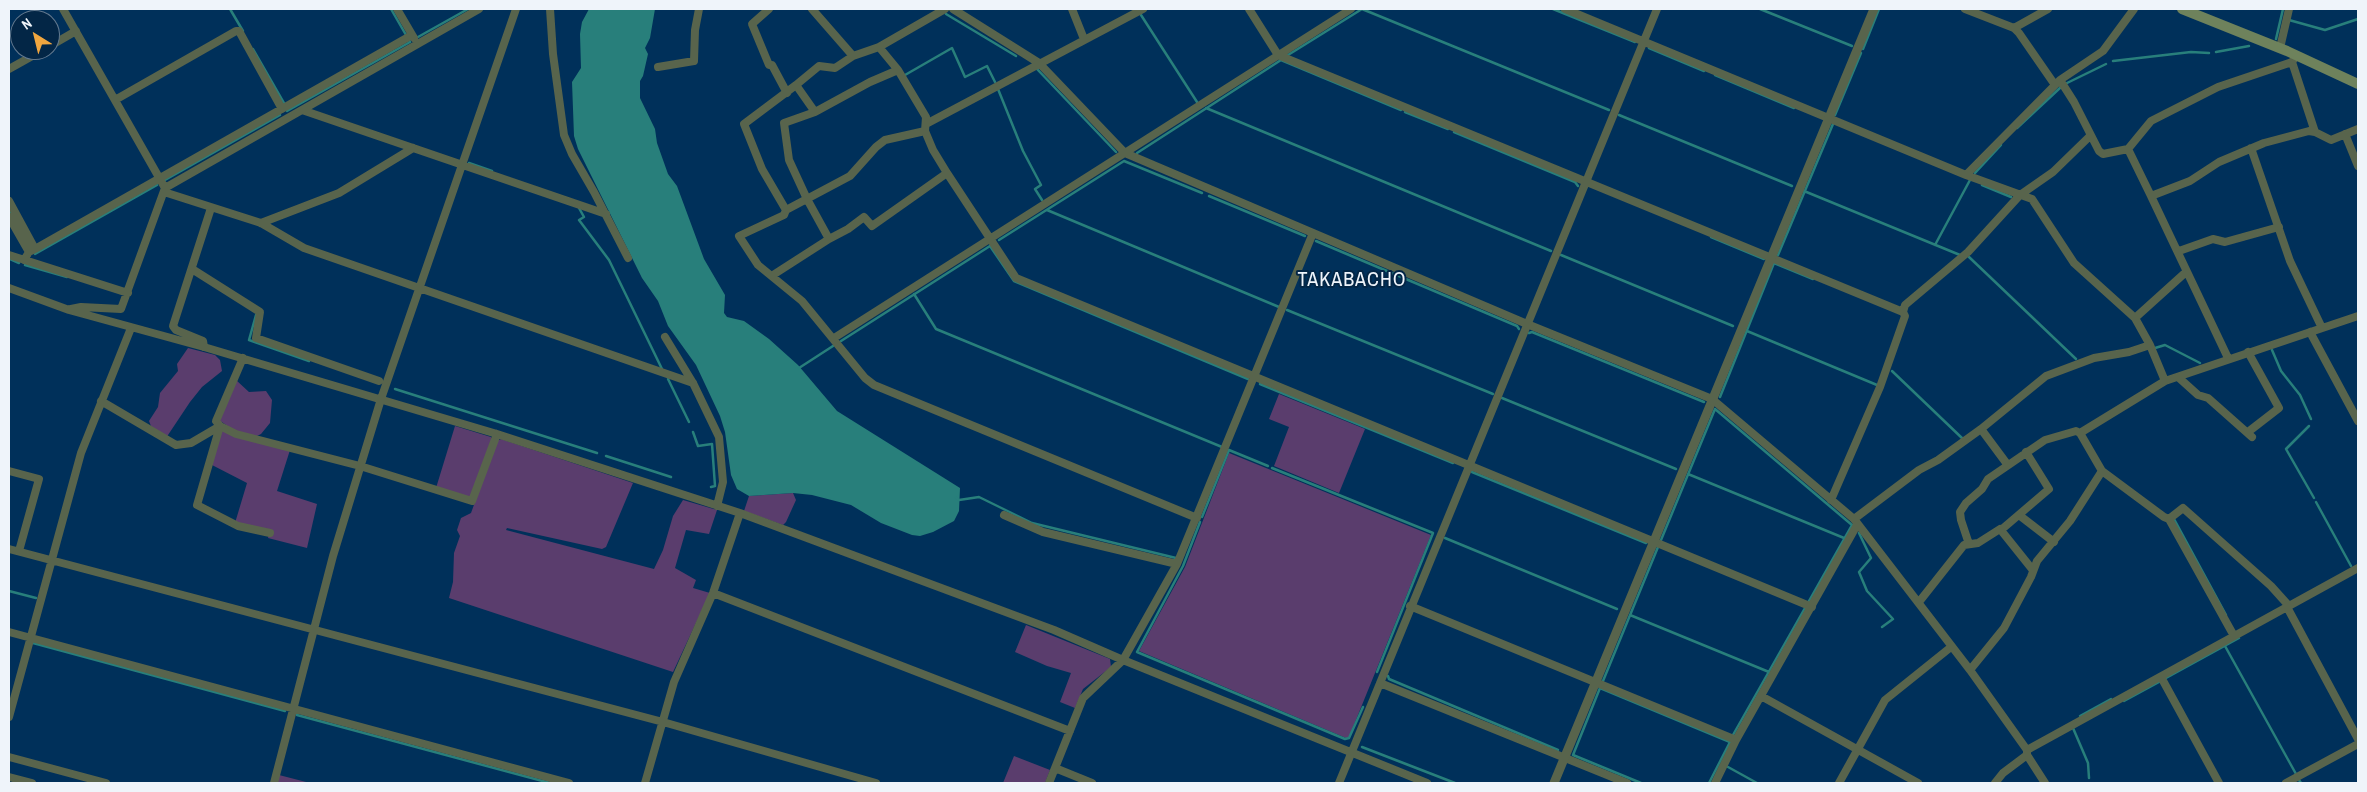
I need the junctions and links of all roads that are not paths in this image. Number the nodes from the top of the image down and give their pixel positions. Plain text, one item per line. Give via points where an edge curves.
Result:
1 (63, 9) edge
2 (397, 9) edge
3 (479, 9) edge
4 (516, 9) edge
5 (550, 9) edge
6 (699, 9) edge
7 (769, 9) edge
8 (812, 9) edge
9 (945, 9) edge
10 (953, 9) edge
11 (1072, 9) edge
12 (1143, 9) edge
13 (1249, 9) edge
14 (1351, 9) edge
15 (1565, 9) edge
16 (1657, 9) edge
17 (1874, 9) edge
18 (1965, 9) edge
19 (2048, 9) edge
20 (2134, 9) edge
21 (2182, 9) edge
22 (2289, 9) edge
23 (2014, 28) junction
24 (76, 31) junction
25 (412, 34) junction
26 (1084, 39) junction
27 (60, 40) edge
28 (1644, 41) junction
29 (417, 44) junction
30 (879, 48) junction
31 (2280, 48) junction
32 (1278, 55) junction
33 (853, 56) junction
34 (2294, 59) junction
35 (25, 60) edge
36 (1040, 64) junction
37 (658, 67) dead end
38 (9, 69) edge
39 (898, 70) junction
40 (2057, 83) junction
41 (2358, 84) edge
42 (796, 85) junction
43 (787, 92) junction
44 (115, 100) junction
45 (282, 109) junction
46 (302, 110) junction
47 (816, 112) junction
48 (1829, 117) junction
49 (926, 127) junction
50 (2358, 129) edge
51 (2315, 132) junction
52 (2345, 134) junction
53 (2090, 136) junction
54 (413, 148) junction
55 (2250, 148) junction
56 (2128, 149) junction
57 (1125, 153) junction
58 (463, 165) junction
59 (2358, 166) edge
60 (947, 173) junction
61 (1966, 175) junction
62 (160, 178) junction
63 (1586, 181) junction
64 (164, 190) junction
65 (2020, 195) junction
66 (2151, 196) junction
67 (807, 199) junction
68 (9, 201) edge
69 (211, 208) junction
70 (786, 210) junction
71 (606, 214) junction
72 (9, 217) edge
73 (261, 223) junction
74 (2279, 227) junction
75 (1313, 233) junction
76 (829, 239) junction
77 (991, 239) junction
78 (32, 250) junction
79 (2179, 251) junction
80 (9, 255) edge
81 (1771, 257) junction
82 (628, 258) dead end
83 (24, 260) junction
84 (192, 269) junction
85 (2186, 272) junction
86 (773, 275) junction
87 (9, 288) edge
88 (419, 288) junction
89 (128, 293) junction
90 (69, 310) junction
91 (1903, 312) junction
92 (2358, 316) edge
93 (2135, 318) junction
94 (1527, 324) junction
95 (131, 328) junction
96 (2322, 328) junction
97 (2310, 332) junction
98 (665, 337) dead end
99 (834, 338) junction
100 (2150, 345) junction
101 (204, 347) junction
102 (2248, 352) junction
103 (243, 358) junction
104 (2228, 358) junction
105 (1254, 377) junction
106 (2178, 377) junction
107 (379, 381) dead end
108 (2165, 381) junction
109 (693, 383) junction
110 (381, 399) junction
111 (1712, 399) junction
112 (100, 401) junction
113 (2358, 421) edge
114 (220, 426) junction
115 (1981, 429) junction
116 (2080, 433) junction
117 (497, 434) junction
118 (2026, 452) junction
119 (2007, 464) junction
120 (1469, 465) junction
121 (360, 466) junction
122 (9, 471) edge
123 (2102, 471) junction
124 (1831, 500) junction
125 (717, 506) junction
126 (740, 513) junction
127 (2019, 515) junction
128 (1004, 516) dead end
129 (1197, 518) junction
130 (2169, 519) junction
131 (1855, 522) junction
132 (2001, 530) junction
133 (270, 533) dead end
134 (1654, 541) junction
135 (2054, 542) junction
136 (1970, 544) junction
137 (9, 549) edge
138 (18, 552) junction
139 (51, 560) junction
140 (1177, 564) junction
141 (2358, 568) edge
142 (2032, 569) junction
143 (713, 594) junction
144 (1919, 602) junction
145 (1410, 606) junction
146 (1812, 607) junction
147 (2288, 607) junction
148 (314, 630) junction
149 (9, 632) edge
150 (2234, 636) junction
151 (30, 637) junction
152 (1951, 647) junction
153 (1123, 660) junction
154 (1970, 670) junction
155 (2161, 676) junction
156 (1596, 682) junction
157 (1380, 683) junction
158 (1761, 696) junction
159 (294, 708) junction
160 (9, 717) edge
161 (662, 722) junction
162 (1070, 731) junction
163 (2358, 739) edge
164 (1736, 740) junction
165 (2358, 744) edge
166 (1858, 749) junction
167 (1351, 753) junction
168 (2027, 753) junction
169 (9, 757) edge
170 (1564, 758) junction
171 (1055, 768) junction
172 (1904, 776) junction
173 (9, 777) edge
174 (32, 783) edge
175 (106, 783) edge
176 (274, 783) edge
177 (569, 783) edge
178 (646, 783) edge
179 (876, 783) edge
180 (1049, 783) edge
181 (1092, 783) edge
182 (1339, 783) edge
183 (1427, 783) edge
184 (1554, 783) edge
185 (1627, 783) edge
186 (1716, 783) edge
187 (1839, 783) edge
188 (1900, 783) edge
189 (1918, 783) edge
190 (1995, 783) edge
191 (2045, 783) edge
192 (2219, 783) edge
193 (2286, 783) edge

1 - 24 street
2 - 25 street
3 - 29 street
4 - 58 street
5 - 71 street via 564,135
6 - 37 street via 694,61
7 - 43 street via 752,24 769,65
8 - 33 street
9 - 30 street
10 - 36 street
11 - 26 street
12 - 26 street
13 - 32 street
14 - 32 street
15 - 28 street
16 - 28 street
17 - 48 street
18 - 23 street
19 - 23 street
20 - 40 street via 2103,52
21 - 31 main road
22 - 31 street
23 - 40 street
24 - 27 street
24 - 44 street
25 - 29 street
25 - 45 street
26 - 36 street
28 - 48 street
28 - 63 street
29 - 46 street
30 - 33 street
30 - 39 street
31 - 34 main road
32 - 57 street
32 - 63 street
33 - 42 street via 835,68 819,66
34 - 41 main road
34 - 51 street
34 - 56 street via 2218,86 2151,121
35 - 38 street
36 - 49 street
36 - 57 street
39 - 47 street
39 - 49 street via 926,117
40 - 53 street via 2074,102
40 - 61 street
42 - 43 street
42 - 47 street
43 - 70 street via 744,124 762,169
44 - 45 street via 239,31
44 - 62 street
45 - 62 street
46 - 54 street
46 - 64 street
47 - 67 street via 784,123 789,160
48 - 61 street
48 - 81 street
49 - 60 street via 933,150
49 - 67 street via 884,140 850,176
50 - 52 street
51 - 52 street via 2332,140
51 - 55 street
52 - 59 street
53 - 56 street via 2103,154
53 - 65 street via 2053,172
54 - 58 street
54 - 73 street via 339,193
55 - 66 street via 2219,162 2190,181
55 - 74 street
56 - 66 street
57 - 75 street
57 - 77 street
58 - 71 street
58 - 88 street
60 - 76 street via 872,226 864,217
60 - 77 street
61 - 65 street
62 - 64 street
62 - 78 street
63 - 81 street
63 - 94 street
64 - 69 street
64 - 89 street
65 - 91 street via 1968,252 1912,298
65 - 93 street via 2032,199 2074,263
66 - 79 street
67 - 70 street
67 - 76 street
68 - 78 street
69 - 73 street
69 - 84 street
70 - 86 street via 784,215 739,236 758,265
71 - 82 street
72 - 78 street
73 - 88 street via 304,248
74 - 79 street via 2225,242 2213,239
74 - 96 street via 2290,261
75 - 94 street
75 - 105 street
76 - 86 street
77 - 99 street
77 - 105 street via 1016,278
78 - 83 street
79 - 85 street
80 - 83 street
81 - 91 street
81 - 111 street
83 - 89 street
84 - 101 street via 173,326 203,341
84 - 107 street via 260,312 256,338
85 - 93 street
85 - 104 street
86 - 99 street via 802,301
87 - 90 street
88 - 109 street
88 - 110 street
89 - 90 street via 120,309 81,307
90 - 95 street
91 - 124 street via 1880,387
92 - 96 street
93 - 100 street
94 - 111 street
94 - 120 street
95 - 101 street
95 - 112 street
96 - 97 street
97 - 102 street
97 - 113 street
98 - 109 street
99 - 129 street via 874,385
100 - 108 street
100 - 115 street via 2094,358 2046,376
101 - 103 street
102 - 104 street
102 - 106 street via 2279,408 2250,435
103 - 110 street
103 - 114 street via 216,421
104 - 106 street
105 - 120 street
105 - 129 street
106 - 108 street
108 - 116 street
109 - 125 street via 719,437 723,482
110 - 117 street
110 - 121 street
111 - 124 street
111 - 134 street
112 - 114 street via 176,445 191,443
112 - 139 street via 81,453
114 - 121 street via 236,434
114 - 133 street via 197,505 238,526
115 - 119 street
115 - 131 street via 1938,460 1918,470
116 - 118 street via 2058,435
116 - 123 street
117 - 121 street via 472,501
117 - 125 street
118 - 119 street
118 - 127 street via 2050,489
119 - 136 street via 1988,479 1960,512
120 - 134 street
120 - 145 street
121 - 148 street
122 - 138 street via 39,478
123 - 130 street
123 - 135 street
124 - 131 street
125 - 126 street
126 - 143 street
126 - 153 street via 1054,630
127 - 132 street
127 - 135 street
128 - 140 street via 1043,532
129 - 140 street
130 - 147 street via 2183,508 2271,586
130 - 150 street
131 - 144 street
131 - 146 street
132 - 136 street
132 - 142 street
134 - 146 street
134 - 156 street
135 - 142 street
136 - 144 street via 1964,545
137 - 138 street
138 - 139 street
139 - 148 street
139 - 151 street
140 - 153 street
141 - 147 street
142 - 154 street via 2031,577 2004,628
143 - 161 street via 674,682
143 - 162 street
144 - 152 street
145 - 156 street
145 - 157 street
146 - 158 street
147 - 150 street
147 - 163 street
148 - 159 street
148 - 161 street
149 - 151 street
150 - 155 street
151 - 159 street
151 - 160 street
152 - 154 street
152 - 166 street via 1885,700
153 - 162 street via 1083,698
153 - 167 street
154 - 168 street
155 - 168 street
155 - 192 street
156 - 164 street
156 - 170 street
157 - 167 street
157 - 170 street
158 - 164 street
158 - 166 street
159 - 176 street
159 - 177 street
161 - 178 street
161 - 179 street
162 - 171 street
164 - 186 street
165 - 193 street
166 - 172 street
166 - 187 street
167 - 182 street
167 - 183 street
168 - 190 street
168 - 191 street
169 - 175 street
170 - 184 street
170 - 185 street
171 - 180 street
171 - 181 street
172 - 188 street
172 - 189 street
173 - 174 street

